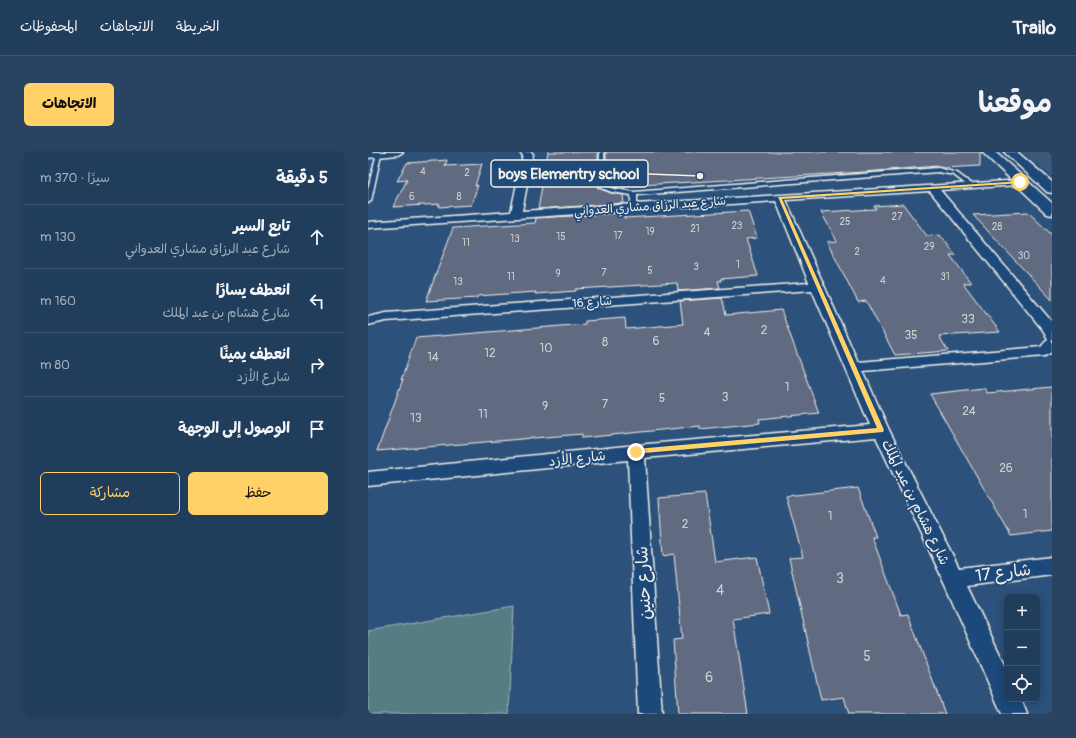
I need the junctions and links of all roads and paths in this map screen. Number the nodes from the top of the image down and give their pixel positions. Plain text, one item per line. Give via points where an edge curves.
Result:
1 (390, 152) edge
2 (398, 152) edge
3 (524, 152) edge
4 (602, 152) edge
5 (988, 152) edge
6 (1011, 153) edge
7 (379, 154) junction
8 (368, 155) edge
9 (1020, 182) junction
10 (970, 185) junction
11 (1049, 186) edge
12 (933, 188) junction
13 (634, 194) junction
14 (780, 198) junction
15 (368, 201) edge
16 (634, 207) junction
17 (1052, 211) edge
18 (516, 215) junction
19 (368, 226) edge
20 (817, 286) junction
21 (368, 321) edge
22 (1052, 336) edge
23 (1052, 343) edge
24 (854, 368) junction
25 (881, 430) junction
26 (636, 452) junction
27 (368, 479) edge
28 (1052, 566) edge
29 (953, 578) junction
30 (1004, 689) edge
31 (1009, 702) edge
32 (650, 714) edge
33 (1015, 714) edge

1 - 2 street
1 - 7 street
3 - 18 street via 528,154
4 - 13 lane via 602,187 614,192
5 - 9 street
6 - 11 street
7 - 8 street
7 - 15 lane
9 - 10 street, شارع عبد الرزاق مشاري العدواني
9 - 17 street
10 - 12 street, شارع عبد الرزاق مشاري العدواني
10 - 13 lane via 958,174 938,170
12 - 14 street, شارع عبد الرزاق مشاري العدواني
12 - 22 street via 1050,328
13 - 16 lane
14 - 16 street, شارع عبد الرزاق مشاري العدواني
14 - 20 street, شارع هشام بن عبد الملك
16 - 18 street, شارع عبد الرزاق مشاري العدواني
18 - 19 street, شارع عبد الرزاق مشاري العدواني
20 - 21 street, شارع 16 via 386,317
20 - 24 street, شارع هشام بن عبد الملك
23 - 24 street via 1045,351
24 - 25 street, شارع هشام بن عبد الملك
25 - 26 street, شارع الأزد
25 - 29 street, شارع هشام بن عبد الملك
26 - 27 street, شارع الأزد
26 - 32 street, شارع حنين
28 - 29 street, شارع 17
29 - 30 street, شارع هشام بن عبد الملك
31 - 33 street

